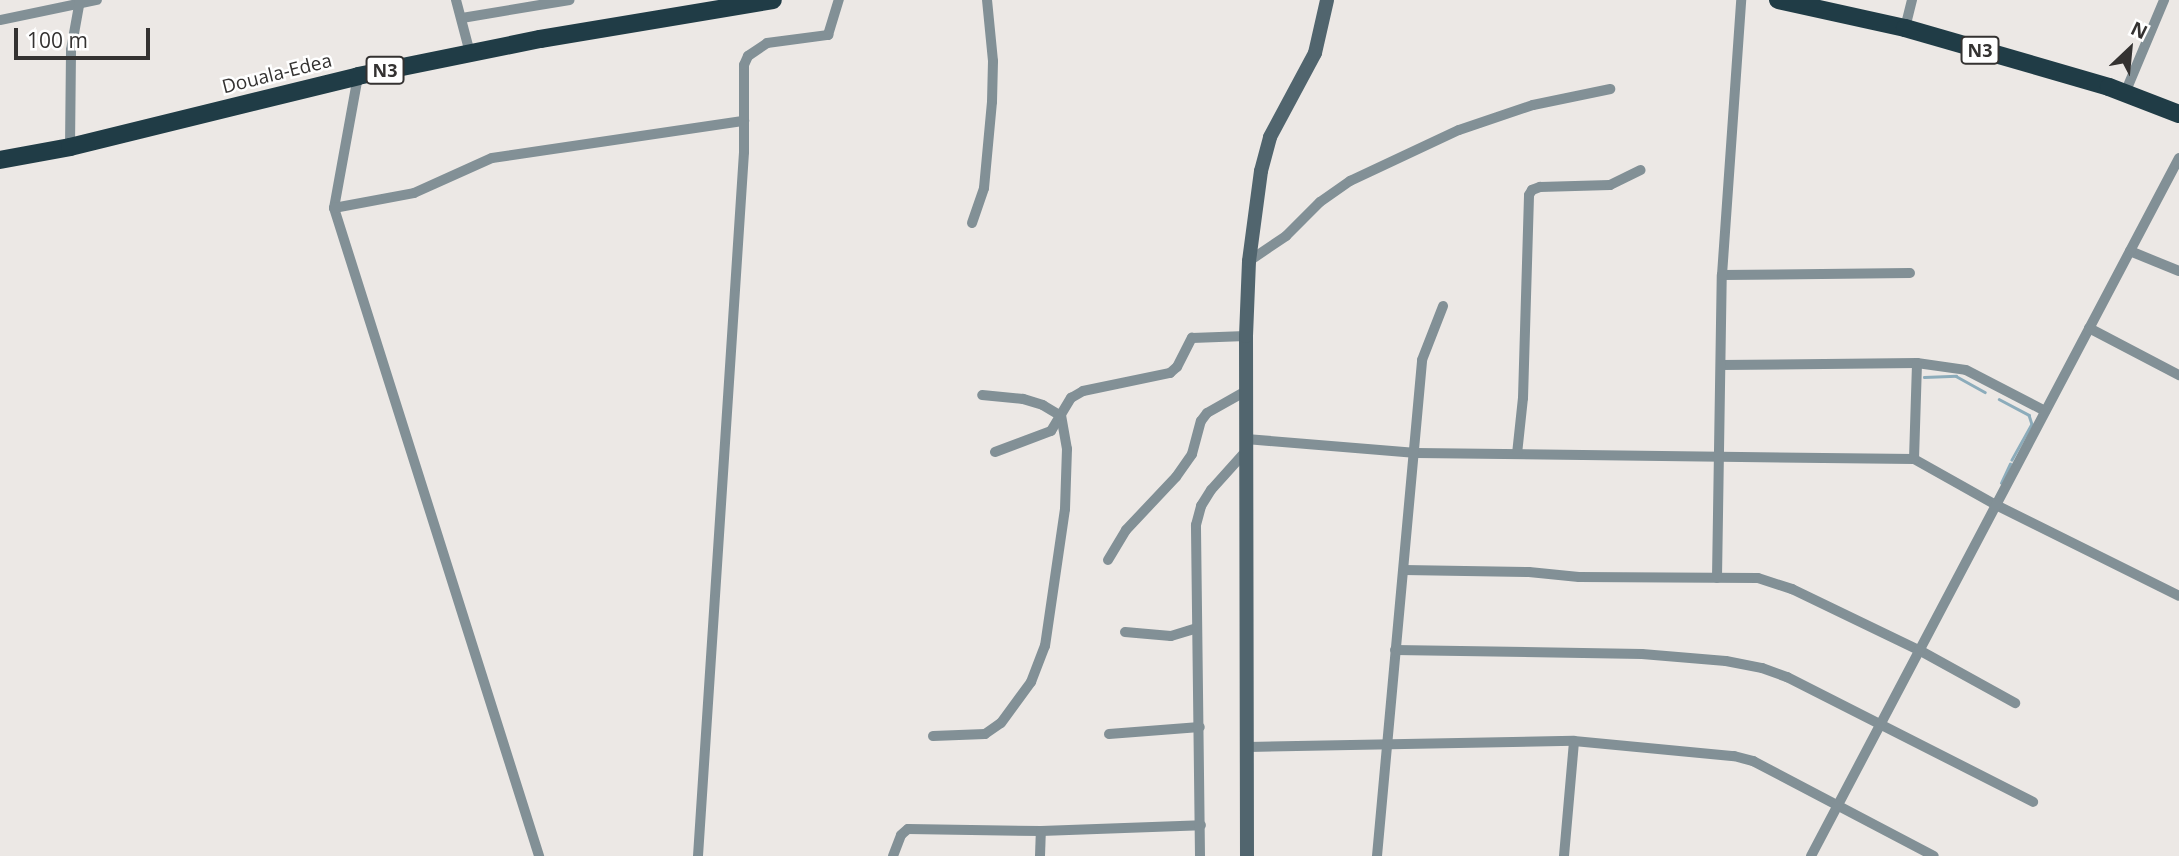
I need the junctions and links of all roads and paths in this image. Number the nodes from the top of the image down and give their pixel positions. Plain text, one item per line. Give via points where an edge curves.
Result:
1 (97, 0) edge
2 (456, 0) edge
3 (569, 0) edge
4 (773, 0) edge
5 (838, 0) edge
6 (987, 0) edge
7 (1327, 0) edge
8 (1741, 0) edge
9 (1778, 0) edge
10 (1912, 0) edge
11 (2164, 0) edge
12 (80, 2) edge
13 (462, 18) junction
14 (0, 20) edge
15 (1905, 28) junction
16 (471, 53) junction
17 (358, 76) junction
18 (1610, 89) dead end
19 (2125, 93) junction
20 (2179, 114) edge
21 (744, 121) junction
22 (70, 147) junction
23 (2179, 158) edge
24 (0, 160) edge
25 (1641, 170) dead end
26 (334, 208) junction
27 (972, 223) dead end
28 (2130, 251) junction
29 (1249, 261) junction
30 (2179, 271) edge
31 (1910, 273) dead end
32 (1723, 275) junction
33 (1443, 306) dead end
34 (2089, 328) junction
35 (1246, 336) junction
36 (1917, 363) junction
37 (1721, 365) junction
38 (2179, 375) edge
39 (1246, 391) junction
40 (982, 396) dead end
41 (2045, 411) junction
42 (1061, 416) junction
43 (1246, 445) junction
44 (995, 452) dead end
45 (1416, 453) junction
46 (1517, 454) junction
47 (1720, 457) junction
48 (1914, 459) junction
49 (1996, 505) junction
50 (1108, 560) dead end
51 (1404, 570) junction
52 (1717, 578) junction
53 (2179, 596) edge
54 (1197, 628) junction
55 (1125, 632) dead end
56 (1395, 650) junction
57 (1919, 650) junction
58 (2015, 703) dead end
59 (1880, 725) junction
60 (1200, 727) junction
61 (1109, 734) dead end
62 (933, 736) dead end
63 (1574, 741) junction
64 (1388, 745) junction
65 (1248, 747) junction
66 (2033, 802) dead end
67 (1838, 806) junction
68 (1201, 825) junction
69 (1041, 831) junction
70 (539, 856) edge
71 (698, 856) edge
72 (893, 856) edge
73 (1040, 856) edge
74 (1200, 856) edge
75 (1247, 856) edge
76 (1377, 856) edge
77 (1564, 856) edge
78 (1811, 856) edge
79 (1934, 856) edge

1 - 12 street
2 - 13 street
3 - 13 street
4 - 16 highway, Douala-Edea / N3
5 - 21 street via 828,35 768,43 748,56
6 - 27 street via 992,102 984,188
7 - 29 main road via 1315,53 1270,137
8 - 32 street
9 - 15 highway, N3
10 - 15 street
11 - 19 street
12 - 14 street
12 - 22 street via 71,50
13 - 16 street
15 - 19 highway, N3
16 - 17 highway, Douala-Edea / N3
17 - 22 highway, Douala-Edea / N3
17 - 26 street
18 - 29 street via 1533,106 1460,130 1350,181
19 - 20 highway, N3
21 - 26 street via 492,158 414,193
21 - 71 street
22 - 24 highway, Douala-Edea / N3
23 - 28 street
25 - 46 street via 1610,185 1540,187 1529,195
26 - 70 street
28 - 30 street
28 - 34 street
29 - 35 main road
31 - 32 street
32 - 37 street
33 - 45 street via 1422,360
34 - 38 street
34 - 41 street
35 - 39 main road
35 - 42 street via 1192,338 1170,373 1083,391 1071,398
36 - 37 street
36 - 41 street via 1966,370
36 - 48 street
37 - 47 street
39 - 43 main road
39 - 50 street via 1207,413 1192,454 1126,530
40 - 42 street via 1023,399
41 - 49 street
42 - 44 street via 1051,431
42 - 62 street via 1067,449 1065,509 1045,646 1031,682 1001,723 985,734
43 - 45 street
43 - 54 street via 1201,506 1196,525
43 - 65 main road
45 - 46 street
45 - 51 street
46 - 47 street
47 - 48 street
47 - 52 street
48 - 49 street
49 - 53 street
49 - 57 street
51 - 52 street
51 - 56 street
52 - 57 street via 1775,582
54 - 55 street via 1171,636
54 - 60 street
56 - 59 street via 1642,654 1726,661 1787,677
56 - 64 street
57 - 58 street
57 - 59 street
59 - 66 street
59 - 67 street
60 - 61 street
60 - 68 street
63 - 64 street
63 - 67 street via 1734,756 1753,761
63 - 77 street
64 - 65 street
64 - 76 street
65 - 75 main road
67 - 78 street
67 - 79 street
68 - 69 street
68 - 74 street
69 - 72 street via 908,829
69 - 73 street

